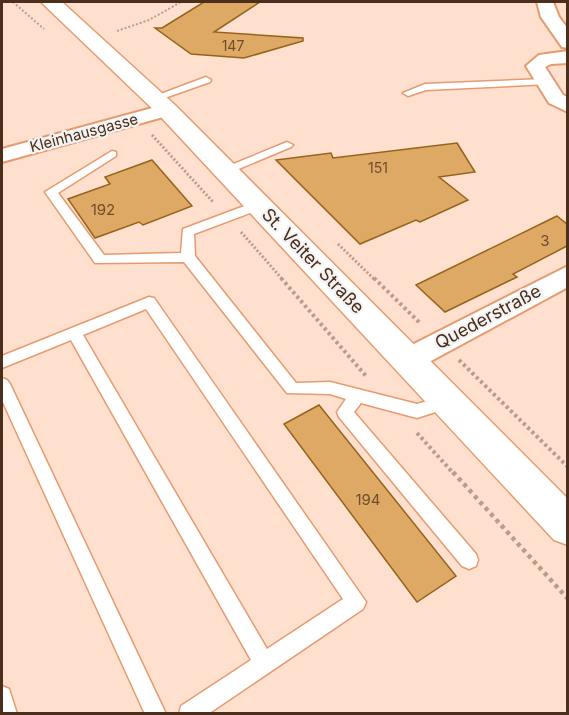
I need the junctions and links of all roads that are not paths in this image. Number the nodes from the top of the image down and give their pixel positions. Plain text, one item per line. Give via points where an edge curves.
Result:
1 (51, 2) edge
2 (545, 2) edge
3 (567, 43) edge
4 (567, 57) edge
5 (206, 80) dead end
6 (545, 82) junction
7 (408, 93) dead end
8 (567, 106) edge
9 (153, 109) junction
10 (287, 145) dead end
11 (112, 154) dead end
12 (2, 156) edge
13 (225, 170) junction
14 (259, 205) junction
15 (188, 256) junction
16 (567, 275) edge
17 (74, 333) junction
18 (408, 360) junction
19 (2, 362) edge
20 (2, 384) edge
21 (357, 396) junction
22 (448, 401) junction
23 (567, 527) edge
24 (469, 560) dead end
25 (264, 663) junction
26 (2, 696) edge
27 (7, 714) edge
28 (156, 714) edge
29 (189, 714) edge

1 - 9 main road, St. Veiter Straße
2 - 3 street
4 - 6 street via 539,61 535,66
5 - 9 lane
6 - 7 lane via 425,87
6 - 8 street via 556,99
9 - 12 street, Kleinhausgasse
9 - 13 main road, St. Veiter Straße
10 - 13 lane
11 - 15 lane via 51,192 100,260
13 - 14 main road, St. Veiter Straße
14 - 15 lane via 188,232
14 - 18 main road, St. Veiter Straße
15 - 21 lane via 292,389 330,388
16 - 18 street, Quederstraße
17 - 19 lane
17 - 25 lane
17 - 25 lane via 149,302 356,602
18 - 22 main road, St. Veiter Straße
20 - 28 lane
21 - 22 lane via 417,411
21 - 24 lane via 345,412
22 - 23 main road, St. Veiter Straße
25 - 29 lane
26 - 27 lane

